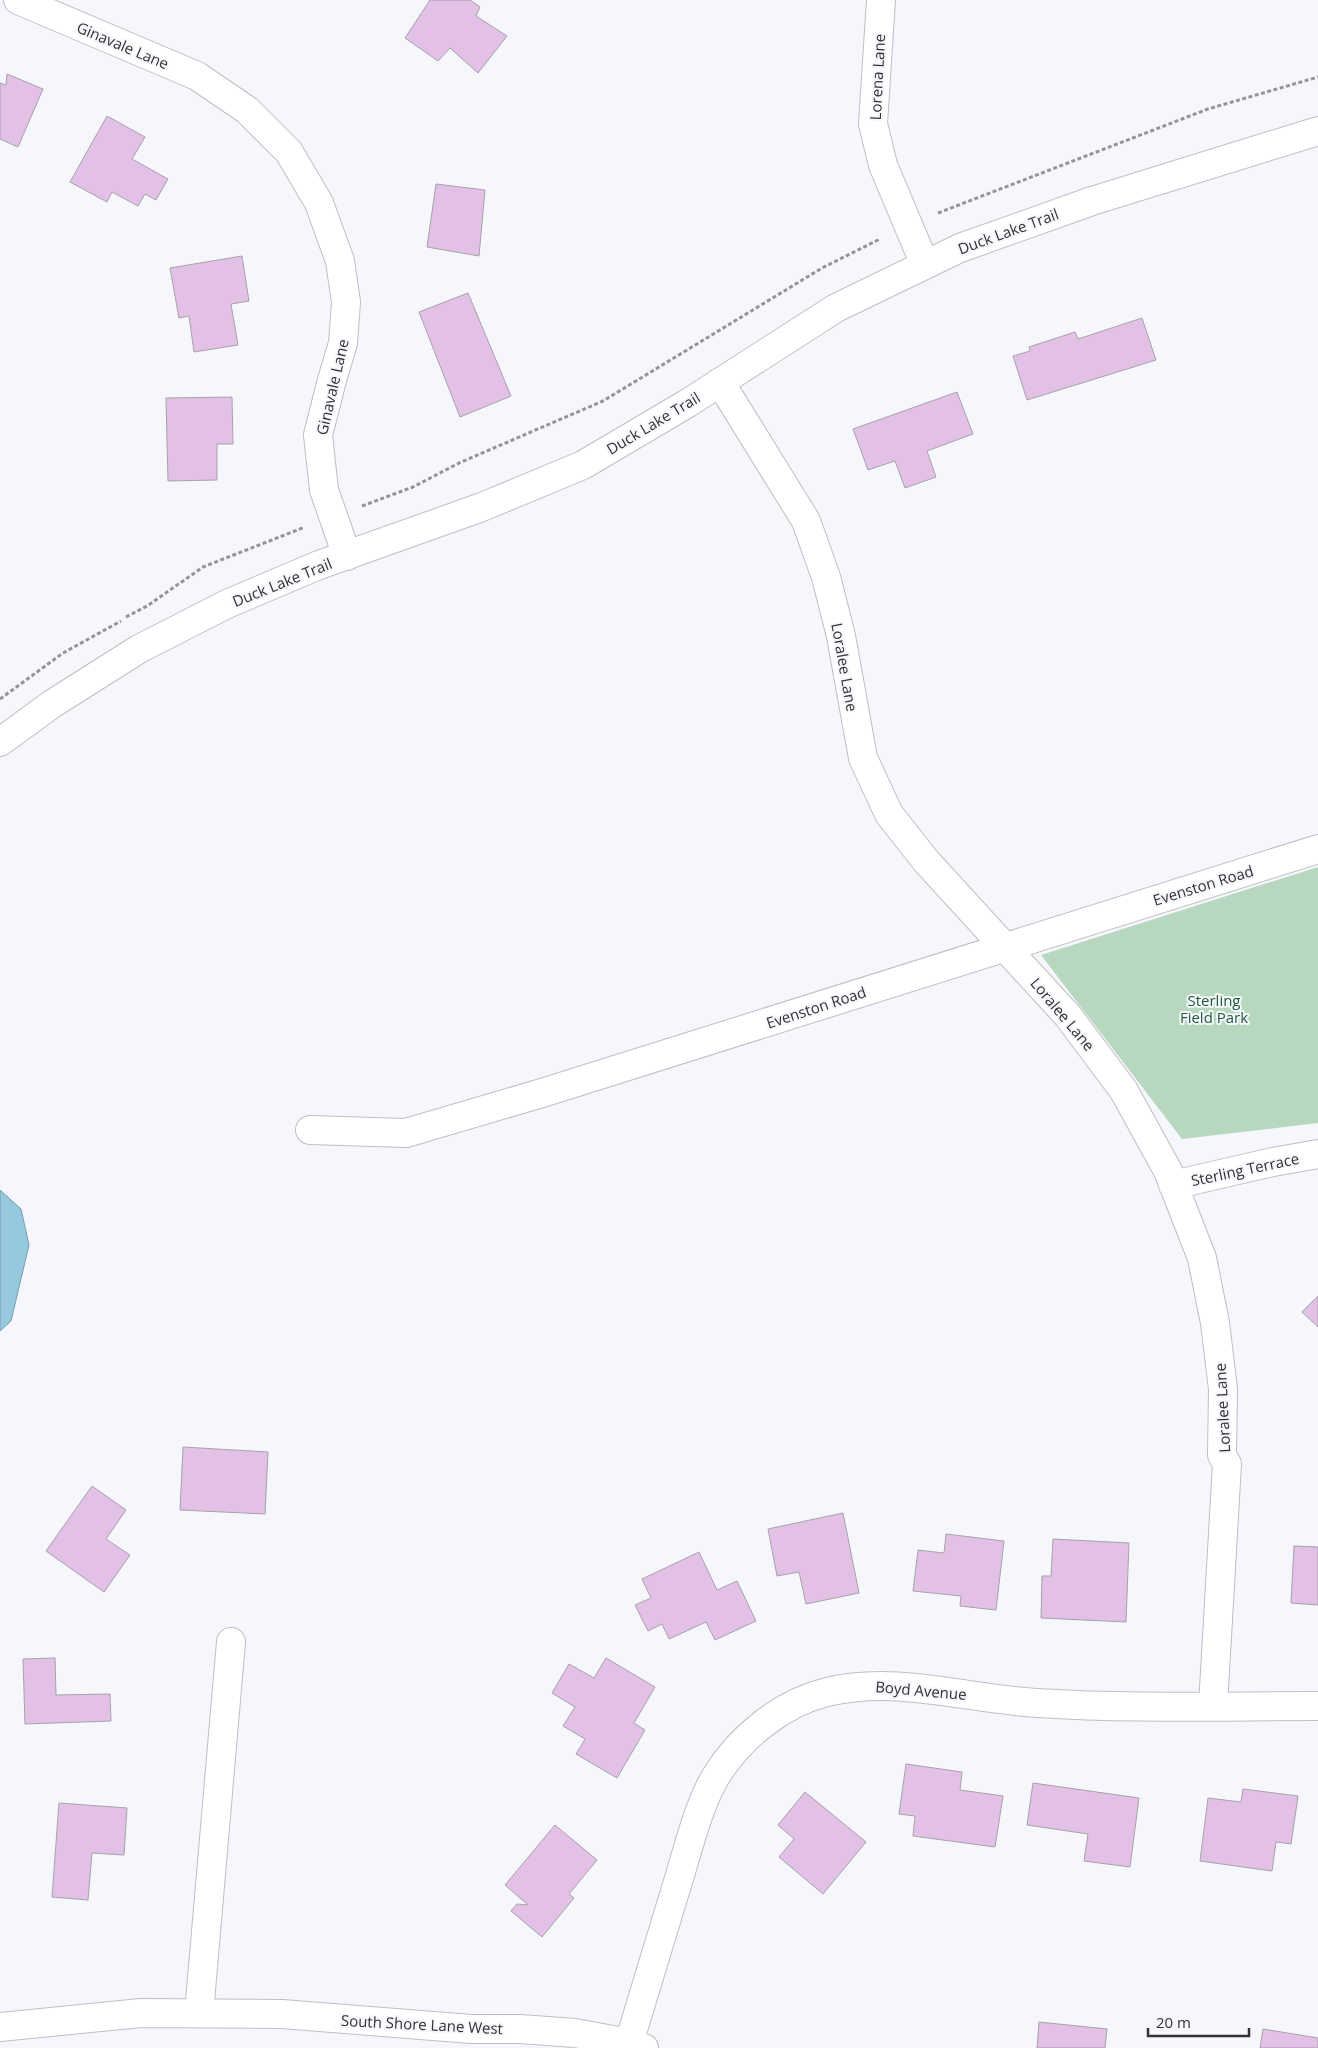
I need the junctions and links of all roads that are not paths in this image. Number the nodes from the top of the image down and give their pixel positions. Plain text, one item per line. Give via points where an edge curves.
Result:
1 (18, 0) edge
2 (881, 0) edge
3 (1318, 131) edge
4 (925, 265) junction
5 (720, 382) junction
6 (347, 556) junction
7 (0, 742) edge
8 (1318, 849) edge
9 (1005, 947) junction
10 (310, 1130) dead end
11 (1318, 1154) edge
12 (1173, 1185) junction
13 (231, 1642) dead end
14 (1213, 1706) junction
15 (1318, 1706) edge
16 (199, 2013) junction
17 (0, 2027) edge
18 (636, 2045) edge

1 - 6 street, Ginavale Lane via 197,76 246,110 289,152 320,203 340,261 346,302 343,343 318,436 324,490
2 - 4 street, Lorena Lane via 873,124 883,165
3 - 4 street, Duck Lake Trail via 1092,201 960,248
4 - 5 street, Duck Lake Trail via 836,308
5 - 6 street, Duck Lake Trail via 583,465 482,507
5 - 9 street, Loralee Lane via 806,522 826,577 841,636 863,758 889,814 926,861
6 - 7 street, Duck Lake Trail via 227,604 138,649
8 - 9 street, Evenston Road
9 - 10 street, Evenston Road via 406,1133
9 - 12 street, Loralee Lane via 1068,1016 1124,1091
11 - 12 street, Sterling Terrace
12 - 14 street, Loralee Lane via 1202,1258 1215,1323 1223,1389 1222,1455 1227,1464
13 - 16 street
14 - 15 street, Boyd Avenue
14 - 18 street, Boyd Avenue via 1036,1703 872,1685 825,1692 781,1710 742,1741 715,1777 696,1821
16 - 17 street, South Shore Lane West via 141,2013
16 - 18 street, South Shore Lane West via 282,2014 471,2029 520,2029 574,2033

